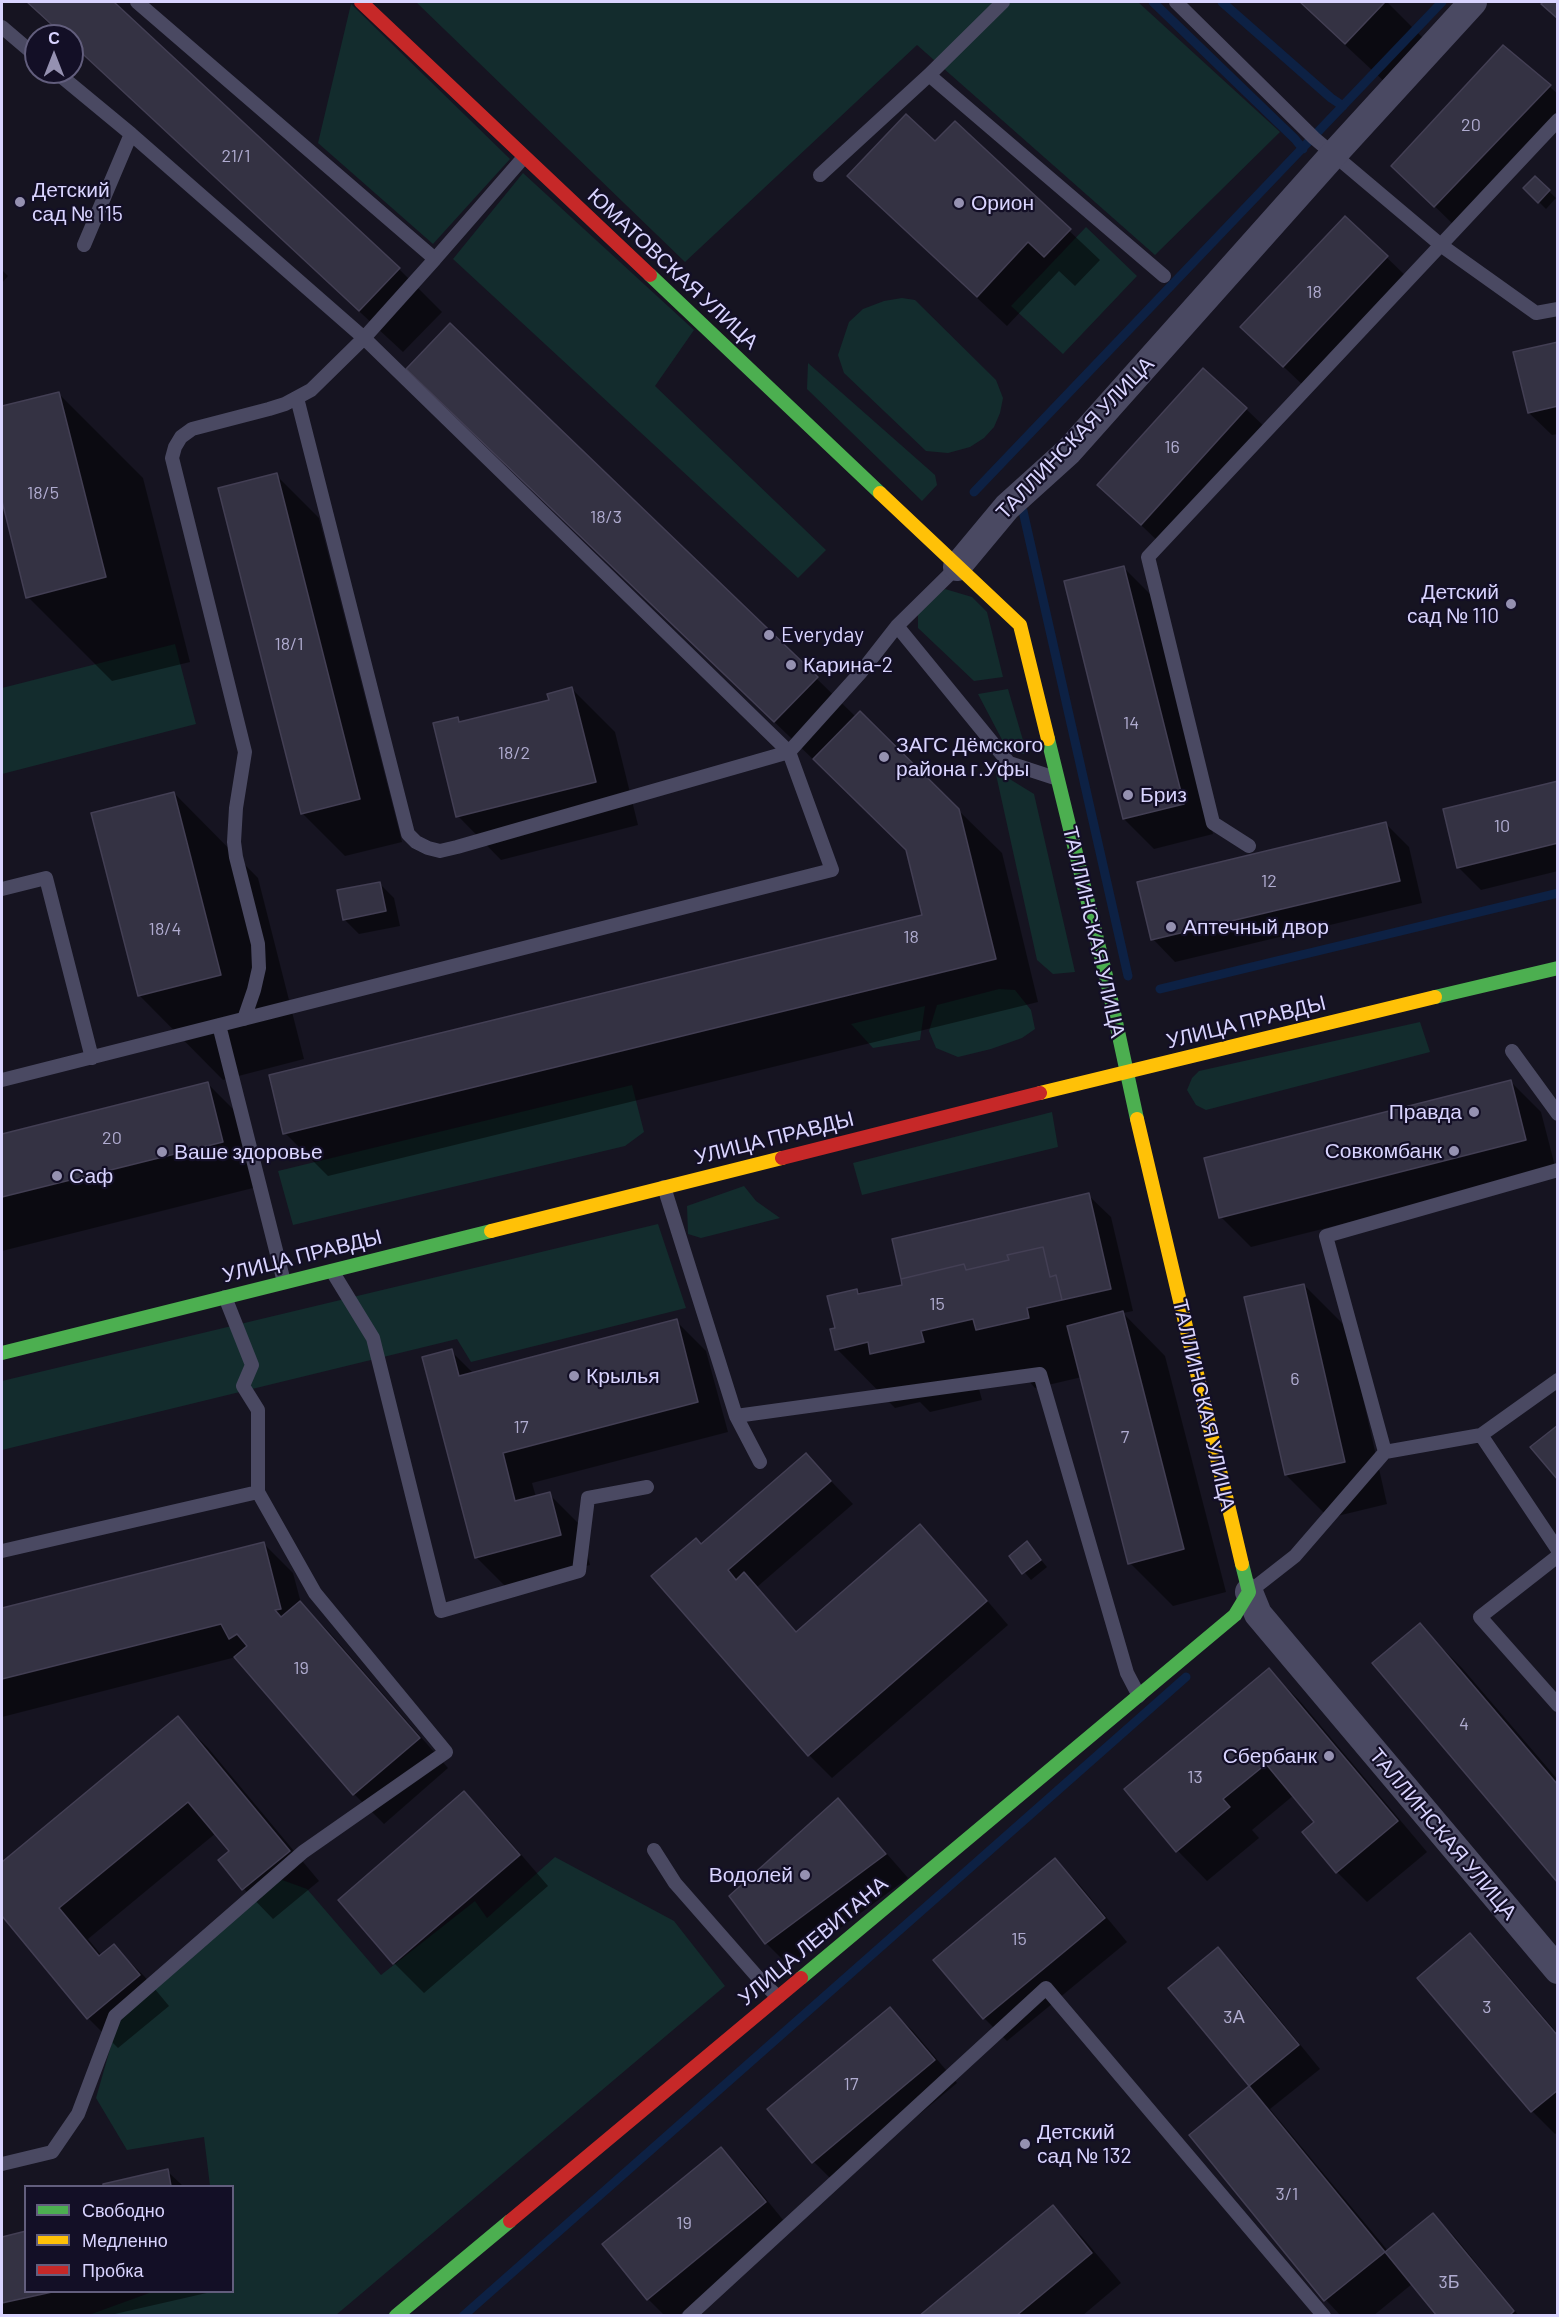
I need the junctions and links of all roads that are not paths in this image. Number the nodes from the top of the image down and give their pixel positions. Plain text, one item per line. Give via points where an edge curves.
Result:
1 (137, 2) edge
2 (361, 2) edge
3 (1003, 2) edge
4 (1176, 2) edge
5 (1469, 3) edge
6 (2, 27) edge
7 (24, 46) edge
8 (929, 75) junction
9 (70, 84) edge
10 (1557, 120) edge
11 (130, 134) junction
12 (1333, 154) junction
13 (524, 157) junction
14 (820, 175) dead end
15 (84, 244) dead end
16 (1442, 246) junction
17 (435, 259) junction
18 (1164, 276) dead end
19 (1557, 309) edge
20 (364, 338) junction
21 (297, 398) junction
22 (957, 567) junction
23 (897, 626) junction
24 (789, 752) junction
25 (1058, 779) junction
26 (1249, 846) dead end
27 (2, 889) edge
28 (1557, 968) edge
29 (244, 1019) junction
30 (219, 1025) junction
31 (1512, 1052) dead end
32 (92, 1058) junction
33 (1125, 1072) junction
34 (2, 1080) edge
35 (1557, 1114) edge
36 (1557, 1170) edge
37 (664, 1187) junction
38 (332, 1271) junction
39 (285, 1282) junction
40 (225, 1297) junction
41 (2, 1353) edge
42 (1557, 1380) edge
43 (736, 1416) junction
44 (1481, 1436) junction
45 (1385, 1452) junction
46 (760, 1462) dead end
47 (647, 1487) dead end
48 (258, 1492) junction
49 (1557, 1550) edge
50 (2, 1551) edge
51 (1557, 1556) edge
52 (1249, 1592) junction
53 (1139, 1696) junction
54 (1557, 1705) edge
55 (654, 1850) dead end
56 (1557, 1970) edge
57 (779, 1997) junction
58 (2, 2164) edge
59 (396, 2316) edge
60 (689, 2316) edge
61 (1324, 2316) edge

1 - 17 lane
2 - 13 street, ЮМАТОВСКАЯ УЛИЦА
3 - 8 lane
4 - 12 lane
5 - 12 street, ТАЛЛИНСКАЯ УЛИЦА
6 - 7 lane
8 - 14 lane
8 - 18 lane
9 - 11 lane
10 - 16 lane
11 - 15 lane
11 - 20 lane
12 - 16 lane
12 - 22 street, ТАЛЛИНСКАЯ УЛИЦА via 1069,451 1007,507
13 - 17 lane
13 - 22 street, ЮМАТОВСКАЯ УЛИЦА
16 - 19 lane via 1536,313
16 - 26 lane via 1148,558 1213,823
17 - 20 lane
20 - 21 lane
20 - 24 lane
21 - 24 lane via 408,834 416,842 440,851 457,847
21 - 29 lane via 192,429 181,437 172,458 244,752 234,842 258,944 259,968
22 - 23 lane
22 - 25 street, ТАЛЛИНСКАЯ УЛИЦА via 1020,626
23 - 24 lane
23 - 25 lane via 1009,763
24 - 29 lane via 832,870
25 - 33 street, ТАЛЛИНСКАЯ УЛИЦА
27 - 32 lane via 46,878
28 - 33 street, УЛИЦА ПРАВДЫ
29 - 30 lane
30 - 32 lane
30 - 39 lane
31 - 35 lane
32 - 34 lane
33 - 37 street, УЛИЦА ПРАВДЫ
33 - 52 street, ТАЛЛИНСКАЯ УЛИЦА
36 - 45 lane via 1326,1236
37 - 38 street, УЛИЦА ПРАВДЫ
37 - 43 lane
38 - 39 street, УЛИЦА ПРАВДЫ
38 - 47 lane via 373,1338 441,1611 579,1571 588,1498
39 - 40 street, УЛИЦА ПРАВДЫ
40 - 41 street, УЛИЦА ПРАВДЫ
40 - 48 lane via 252,1365 243,1386 258,1410
42 - 44 lane
43 - 46 lane
43 - 53 lane via 1041,1374 1127,1673
44 - 45 lane
44 - 49 lane
45 - 52 lane via 1294,1556
48 - 50 lane
48 - 58 lane via 315,1593 446,1752 303,1852 115,2016 78,2115 52,2152
51 - 54 lane via 1480,1617
52 - 53 street, УЛИЦА ЛЕВИТАНА via 1235,1616
52 - 56 street, ТАЛЛИНСКАЯ УЛИЦА via 1258,1614
53 - 57 street, УЛИЦА ЛЕВИТАНА
55 - 57 lane via 675,1883
57 - 59 street, УЛИЦА ЛЕВИТАНА
60 - 61 lane via 1046,1988

